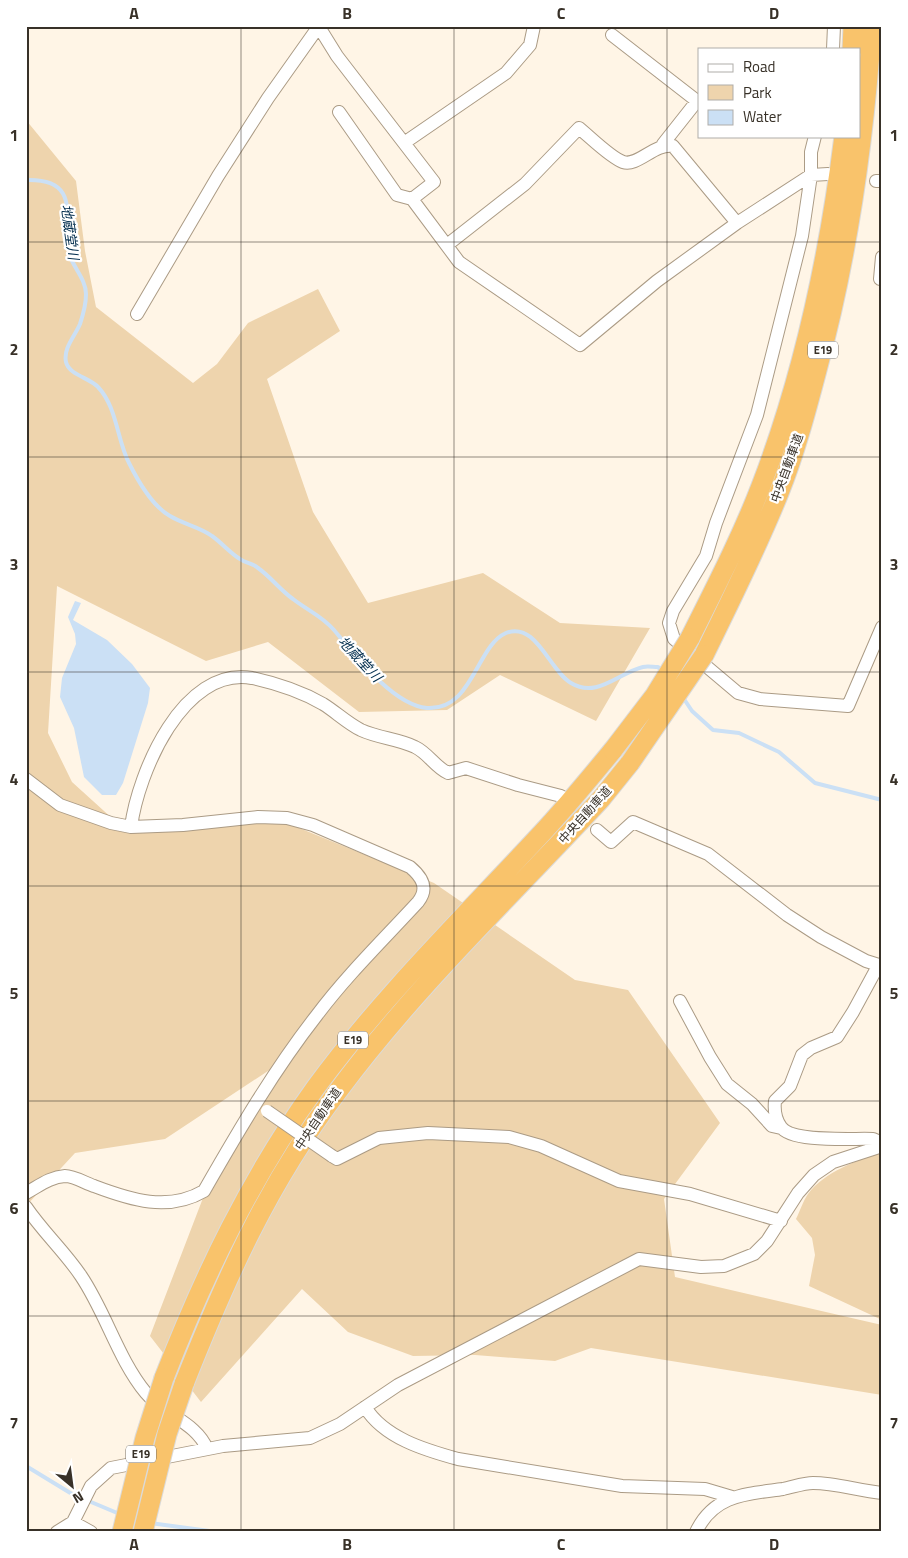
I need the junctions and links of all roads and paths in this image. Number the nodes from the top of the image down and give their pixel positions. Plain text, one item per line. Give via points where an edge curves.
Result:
1 (319, 26) edge
2 (834, 26) edge
3 (853, 26) edge
4 (872, 26) edge
5 (533, 27) edge
6 (612, 35) dead end
7 (833, 48) edge
8 (852, 48) edge
9 (339, 112) dead end
10 (815, 138) edge
11 (844, 138) edge
12 (404, 143) junction
13 (663, 144) junction
14 (828, 174) dead end
15 (811, 175) junction
16 (412, 199) junction
17 (737, 223) junction
18 (446, 245) junction
19 (882, 257) edge
20 (880, 280) dead end
21 (137, 314) dead end
22 (881, 632) edge
23 (26, 778) edge
24 (561, 796) dead end
25 (131, 827) junction
26 (597, 830) dead end
27 (880, 966) edge
28 (680, 1001) dead end
29 (254, 1105) junction
30 (781, 1128) junction
31 (882, 1144) edge
32 (26, 1193) edge
33 (26, 1207) edge
34 (781, 1221) junction
35 (365, 1407) junction
36 (207, 1449) junction
37 (882, 1493) edge
38 (732, 1497) junction
39 (73, 1522) junction
40 (57, 1532) edge
41 (91, 1532) edge
42 (122, 1532) edge
43 (143, 1532) edge
44 (696, 1532) edge

1 - 12 street via 337,56
1 - 21 street via 268,98
2 - 7 street
3 - 8 highway
4 - 43 highway, 中央自動車道 / E19, bridge via 858,179 843,268 801,428 779,493 744,574 704,655 630,763 387,1028 337,1091 292,1157 255,1220 223,1287 184,1384 162,1452
5 - 12 street via 530,45 506,73
6 - 13 street via 697,101
9 - 16 street via 397,195
10 - 15 street via 811,152
11 - 42 highway, 中央自動車道 / E19, bridge via 831,228 806,342 785,417 754,504 690,638 655,695 613,750 544,831 366,1024 316,1088 269,1157 219,1247 164,1378
12 - 16 street via 434,182
13 - 17 street via 673,146
13 - 18 street via 631,163 622,162 579,128 525,184
14 - 15 street
15 - 17 street
15 - 22 street via 802,236 755,422 706,556 669,623 674,639 738,693 760,700 848,706
16 - 18 street
17 - 18 street via 657,281 580,345 459,262
19 - 20 street
23 - 25 street via 60,805
24 - 25 street via 518,786 466,768 448,773 416,747 363,731 296,691 252,678 236,677 215,682 179,712 148,765
25 - 29 street via 258,817 287,818 313,825 410,866 421,876 424,889 418,902 318,1014
26 - 27 street via 611,842 633,822 688,843 708,854 821,937
27 - 30 street via 837,1037 802,1055 790,1086 775,1101 774,1112
28 - 30 street via 727,1084 772,1126
29 - 32 street via 204,1191 191,1199 146,1203 67,1176 52,1178
29 - 34 street, bridge via 337,1159 379,1138 428,1132 509,1137 541,1146 619,1181 690,1194
30 - 31 street via 803,1136 873,1139
31 - 34 street via 839,1160 814,1175
33 - 36 street via 81,1276 135,1378 164,1410 203,1437
34 - 35 street via 768,1241 754,1254 724,1266 701,1267 639,1259 398,1385
35 - 36 street via 340,1424 310,1438
35 - 38 street via 373,1420 390,1432 458,1459 622,1486 704,1489
36 - 39 street via 111,1468 91,1486
37 - 38 street via 813,1483
38 - 44 street via 703,1518
39 - 40 street
39 - 41 street

